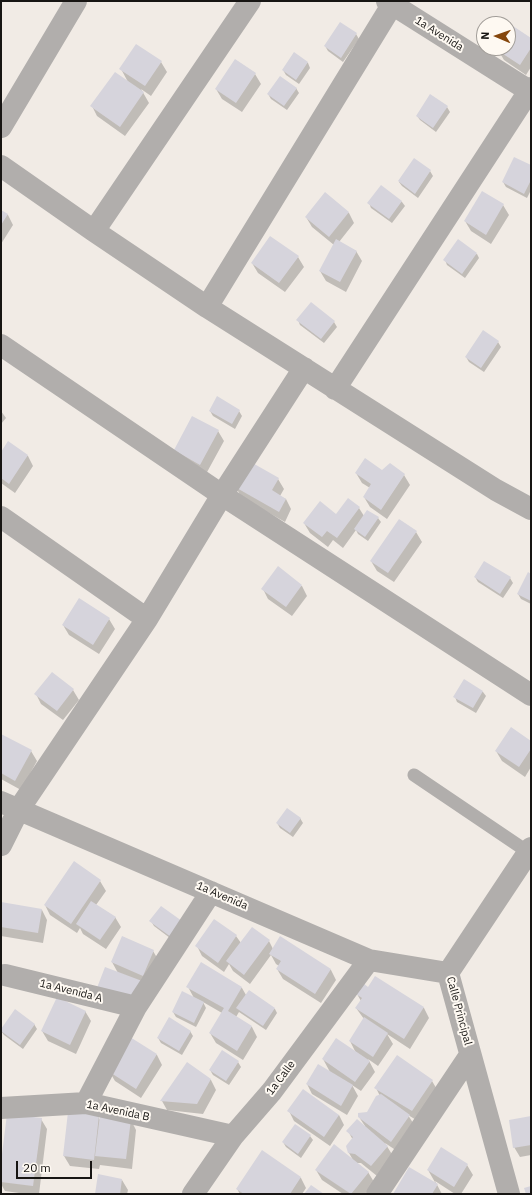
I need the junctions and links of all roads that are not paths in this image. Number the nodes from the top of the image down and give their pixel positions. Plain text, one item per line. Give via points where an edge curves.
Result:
1 (76, 1) edge
2 (250, 1) edge
3 (390, 3) edge
4 (530, 90) edge
5 (1, 127) edge
6 (1, 166) edge
7 (94, 231) junction
8 (207, 307) junction
9 (1, 345) edge
10 (304, 368) junction
11 (335, 389) junction
12 (222, 495) junction
13 (531, 509) edge
14 (1, 517) edge
15 (147, 620) junction
16 (531, 695) edge
17 (414, 775) dead end
18 (10, 805) edge
19 (1, 845) edge
20 (530, 850) edge
21 (211, 892) junction
22 (369, 960) junction
23 (448, 974) junction
24 (5, 975) dead end
25 (136, 1007) junction
26 (470, 1055) junction
27 (86, 1103) junction
28 (1, 1108) edge
29 (233, 1136) junction
30 (192, 1194) edge
31 (377, 1194) edge
32 (509, 1194) edge

1 - 5 street
2 - 7 street
3 - 4 street, 1a Avenida
3 - 8 street
4 - 11 street
6 - 7 street
7 - 8 street
8 - 10 street
9 - 12 street
10 - 11 street
10 - 12 street
11 - 13 street via 496,490
12 - 15 street
12 - 16 street
14 - 15 street
15 - 18 street
17 - 20 lane
18 - 19 street
18 - 21 street, 1a Avenida
20 - 23 street, Calle Principal
21 - 22 street, 1a Avenida
21 - 25 street
22 - 23 street, 1a Avenida
22 - 29 street, 1a Calle via 272,1091
23 - 26 street, Calle Principal
24 - 25 street, 1a Avenida A
25 - 27 street
26 - 31 street
26 - 32 street, Calle Principal
27 - 28 street, 1a Avenida B
27 - 29 street, 1a Avenida B
29 - 30 street, 1a Calle

